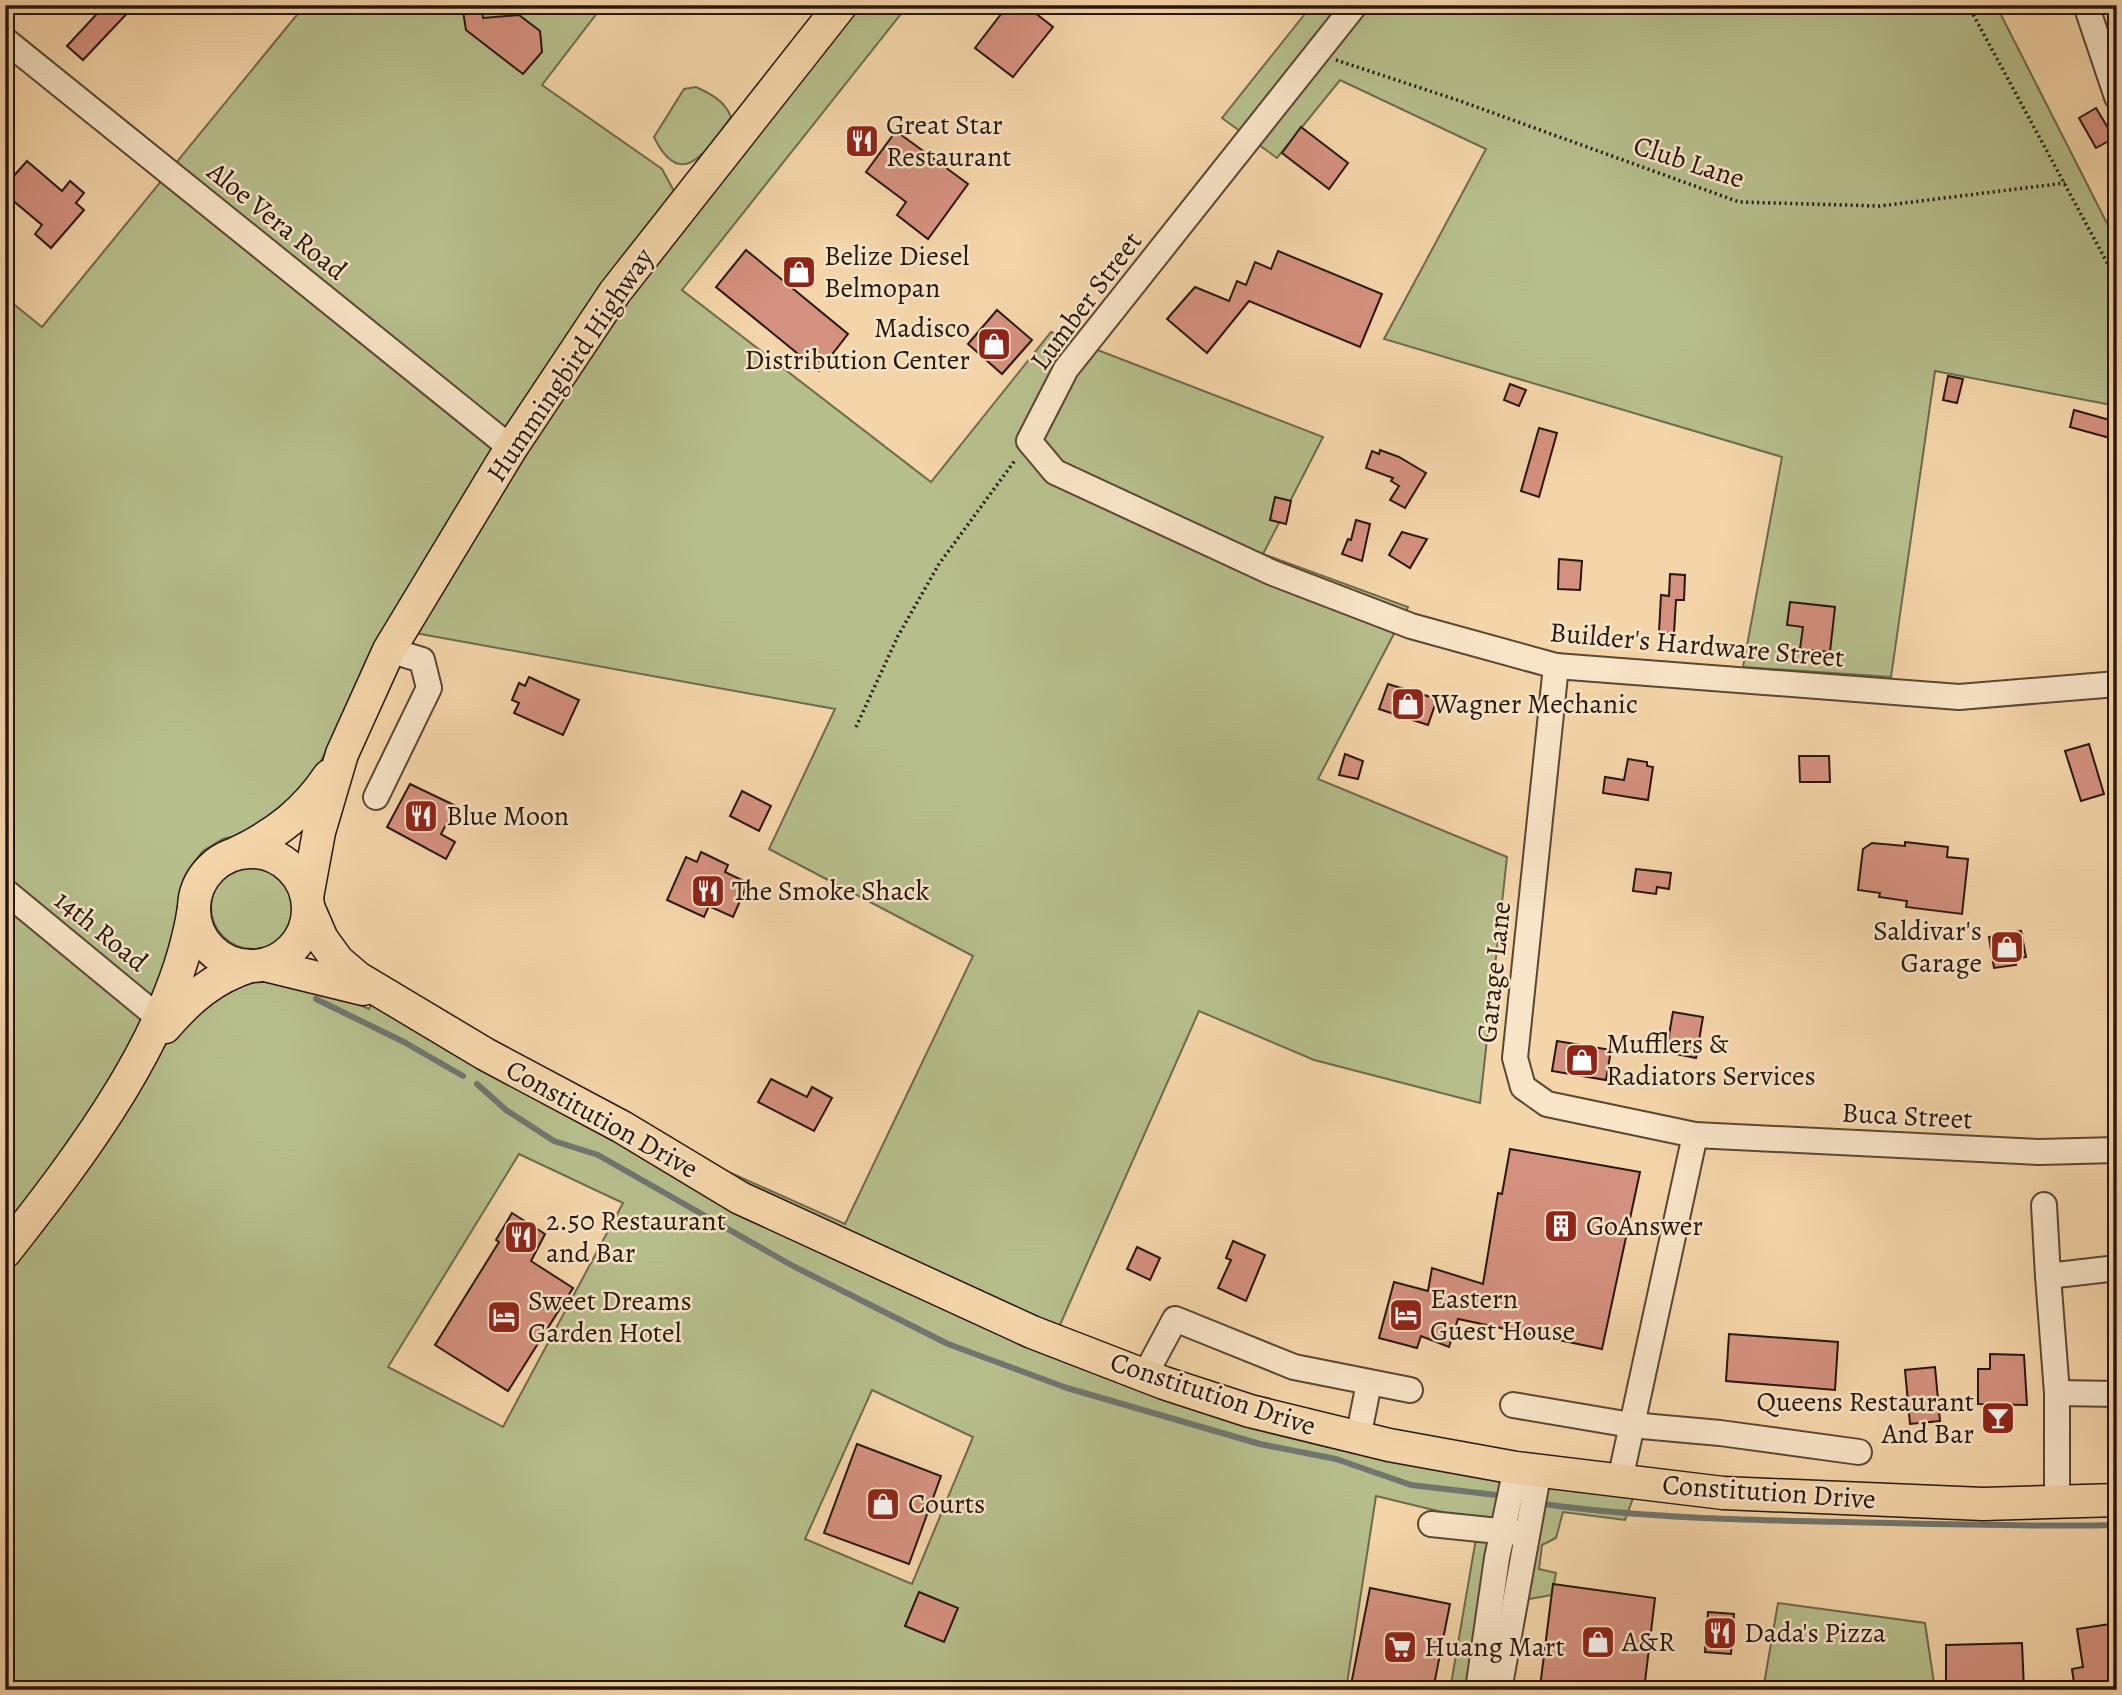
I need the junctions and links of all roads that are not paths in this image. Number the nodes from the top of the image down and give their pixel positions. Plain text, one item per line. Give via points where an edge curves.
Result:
1 (841, 5) edge
2 (1355, 5) edge
3 (2086, 5) edge
4 (5, 40) edge
5 (2117, 97) edge
6 (1030, 441) joint
7 (511, 448) junction
8 (390, 650) junction
9 (1556, 666) junction
10 (2117, 684) edge
11 (342, 754) junction
12 (376, 797) dead end
13 (237, 853) junction
14 (5, 891) edge
15 (308, 903) junction
16 (194, 908) junction
17 (258, 965) junction
18 (390, 998) junction
19 (159, 1018) junction
20 (142, 1053) junction
21 (1695, 1135) junction
22 (2117, 1150) edge
23 (2044, 1205) dead end
24 (5, 1252) edge
25 (2117, 1268) edge
26 (2048, 1276) junction
27 (1145, 1375) junction
28 (1369, 1383) junction
29 (1410, 1390) dead end
30 (2057, 1392) junction
31 (2117, 1394) edge
32 (1513, 1405) dead end
33 (1631, 1425) junction
34 (1358, 1438) junction
35 (1858, 1452) dead end
36 (1527, 1469) junction
37 (1620, 1479) junction
38 (2117, 1500) edge
39 (2057, 1502) junction
40 (1431, 1524) dead end
41 (1503, 1532) junction
42 (1529, 1534) junction
43 (1478, 1690) edge
44 (1499, 1690) edge

1 - 7 main road, Hummingbird Highway via 615,292
2 - 6 street, Lumber Street via 1066,369
3 - 5 street
4 - 7 street, Aloe Vera Road
6 - 9 street, Builder's Hardware Street via 1055,472 1273,573 1411,626
7 - 8 main road, Hummingbird Highway
8 - 11 main road, Hummingbird Highway
8 - 12 street via 422,660 429,688
9 - 10 street, Builder's Hardware Street via 1959,697
9 - 21 street, Garage Lane via 1515,1058 1523,1087 1547,1104
11 - 13 main road, Hummingbird Highway via 302,811
11 - 15 main road, Hummingbird Highway via 320,832
13 - 15 main road via 273,856 288,866 300,880
13 - 16 main road via 206,873
14 - 19 street, 14th Road
15 - 17 main road via 305,928 296,944 282,957
15 - 18 main road, Constitution Drive via 322,939 338,961
16 - 17 main road via 205,942 225,959
16 - 19 main road via 182,964
17 - 18 main road, Constitution Drive via 324,977
17 - 20 main road via 212,982 193,996
18 - 27 main road, Constitution Drive via 740,1198 1032,1332
19 - 20 main road
20 - 24 main road via 89,1139
21 - 22 street, Buca Street via 2039,1152
21 - 33 street
23 - 26 street
25 - 26 street
26 - 30 street
27 - 28 street via 1175,1319 1283,1363
27 - 34 main road, Constitution Drive via 1250,1411
28 - 29 street
28 - 34 street
30 - 31 street
30 - 39 street
32 - 33 street
33 - 35 street
33 - 37 street
34 - 36 main road, Constitution Drive
36 - 37 main road, Constitution Drive
36 - 41 street
36 - 42 street
37 - 39 main road, Constitution Drive via 1803,1499
38 - 39 main road, Constitution Drive
40 - 41 street
41 - 42 street
41 - 43 street
42 - 44 street

